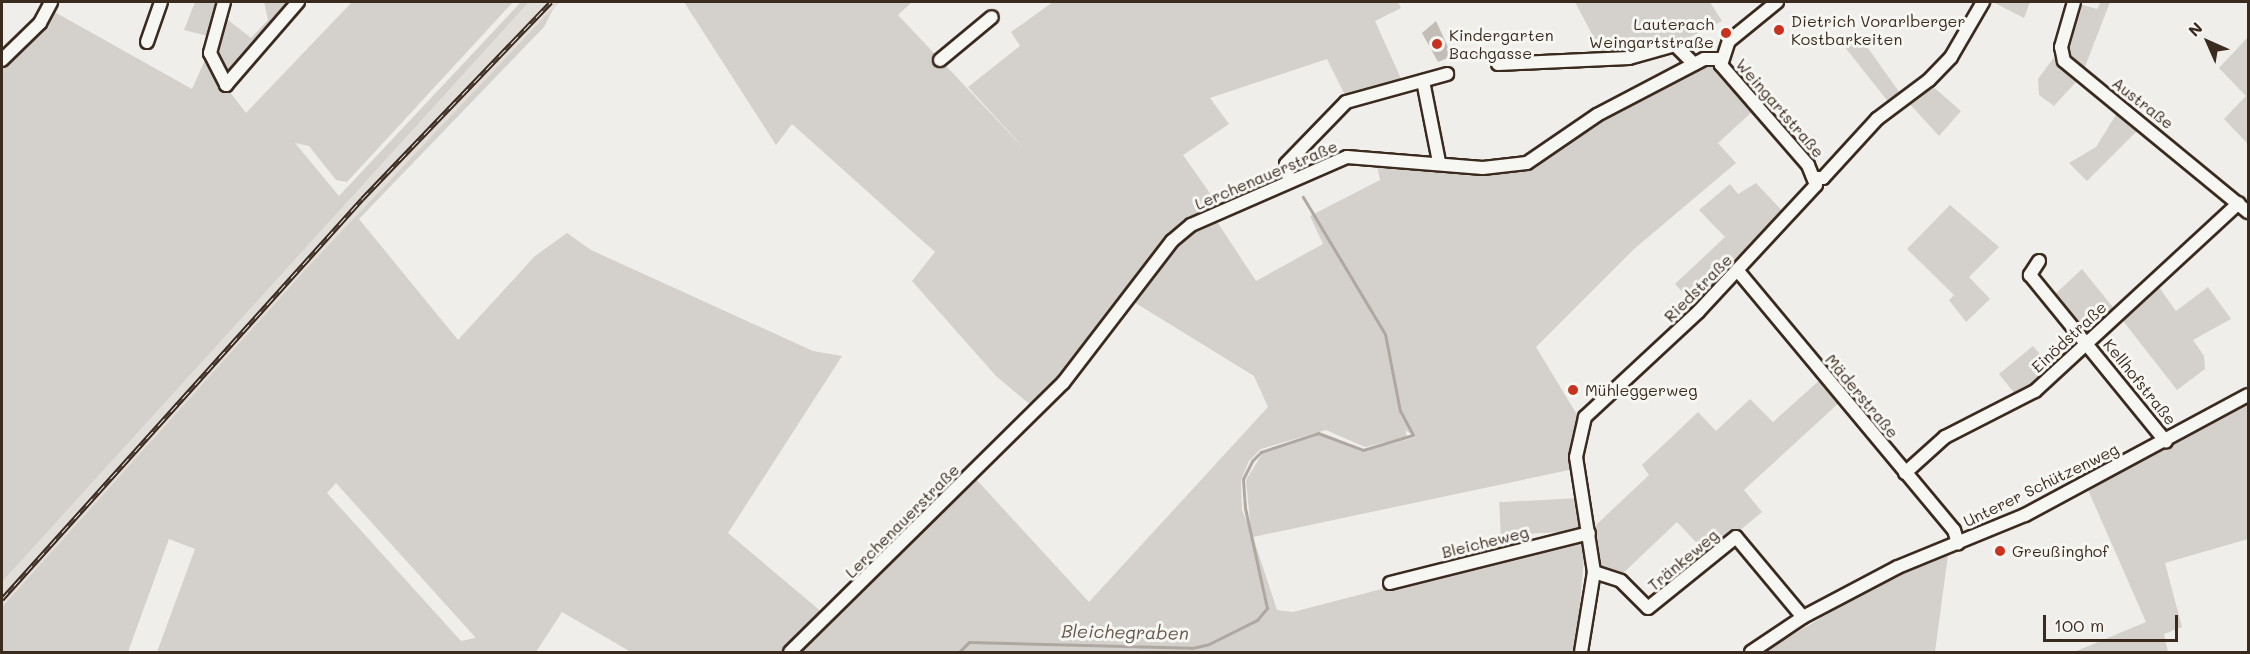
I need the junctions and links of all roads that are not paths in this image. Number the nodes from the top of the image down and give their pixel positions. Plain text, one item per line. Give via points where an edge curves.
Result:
1 (51, 2) edge
2 (161, 2) edge
3 (224, 2) edge
4 (298, 2) edge
5 (1777, 2) edge
6 (1983, 2) edge
7 (2074, 2) edge
8 (992, 17) dead end
9 (147, 42) dead end
10 (1720, 58) junction
11 (2, 60) edge
12 (940, 60) dead end
13 (1498, 64) dead end
14 (1694, 64) junction
15 (1447, 74) dead end
16 (1423, 81) junction
17 (1439, 162) junction
18 (1816, 178) junction
19 (1289, 180) junction
20 (2244, 207) edge
21 (2039, 261) dead end
22 (1738, 272) junction
23 (2088, 344) junction
24 (2248, 395) edge
25 (2166, 442) junction
26 (1905, 473) junction
27 (1589, 533) junction
28 (1958, 543) junction
29 (1594, 572) junction
30 (1390, 583) dead end
31 (1803, 617) junction
32 (790, 652) edge
33 (1581, 652) edge
34 (1751, 652) edge

1 - 11 street via 40,23
2 - 9 street
3 - 4 street via 210,53 226,85
5 - 10 street via 1729,41
6 - 18 street, Riedstraße via 1951,57 1929,80 1877,119 1823,178
7 - 20 street, Austraße via 2061,47 2064,61
8 - 12 street
10 - 14 street, Lerchenauerstraße
10 - 18 street, Weingartstraße via 1726,75
13 - 14 street via 1629,58 1676,45
14 - 17 street, Lerchenauerstraße via 1598,115 1527,163 1493,168
15 - 16 street
16 - 17 street
16 - 19 street via 1346,102 1286,164
17 - 19 street, Lerchenauerstraße via 1347,157
18 - 22 street, Riedstraße via 1810,196
19 - 32 street, Lerchenauerstraße via 1191,225 1172,241 1063,383
20 - 23 street, Einödstraße
21 - 23 street, Kellhofstraße via 2030,275
22 - 26 street, Mäderstraße
22 - 27 street, Riedstraße via 1585,417 1576,457
23 - 25 street, Kellhofstraße
23 - 26 street, Einödstraße via 2035,391 1945,437
24 - 25 street, Unterer Schützenweg
25 - 28 street, Unterer Schützenweg
26 - 28 street, Mäderstraße via 1954,530
27 - 29 street, Riedstraße
27 - 30 street, Bleicheweg
28 - 31 street, Unterer Schützenweg via 1898,567
29 - 31 street, Tränkeweg via 1621,580 1648,608 1736,537
29 - 33 street, Riedstraße
31 - 34 street, Unterer Schützenweg

